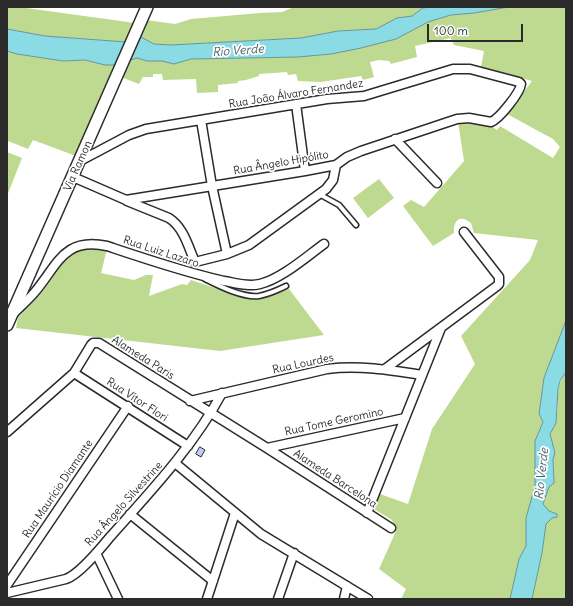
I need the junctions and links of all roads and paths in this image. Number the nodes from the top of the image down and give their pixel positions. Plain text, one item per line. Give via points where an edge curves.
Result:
1 (147, 7) edge
2 (296, 104) junction
3 (201, 120) junction
4 (491, 122) joint
5 (395, 139) junction
6 (80, 161) junction
7 (336, 165) junction
8 (305, 171) junction
9 (73, 177) junction
10 (437, 183) dead end
11 (212, 186) junction
12 (318, 194) junction
13 (126, 200) junction
14 (356, 225) dead end
15 (464, 232) dead end
16 (324, 244) dead end
17 (227, 254) junction
18 (195, 262) junction
19 (191, 274) junction
20 (286, 286) dead end
21 (9, 320) edge
22 (442, 328) junction
23 (385, 369) junction
24 (74, 373) junction
25 (422, 375) junction
26 (222, 393) junction
27 (190, 401) junction
28 (128, 406) junction
29 (211, 412) junction
30 (405, 418) junction
31 (7, 432) edge
32 (188, 446) junction
33 (268, 448) junction
34 (175, 463) junction
35 (235, 513) junction
36 (367, 513) junction
37 (130, 514) junction
38 (391, 528) dead end
39 (96, 553) junction
40 (294, 553) junction
41 (213, 581) junction
42 (7, 585) edge
43 (347, 586) junction
44 (7, 593) edge
45 (118, 599) edge
46 (207, 599) edge
47 (278, 599) edge
48 (344, 599) edge
49 (368, 599) edge

1 - 6 main road, Via Ramon
2 - 3 street, Rua João Álvaro Fernandez
2 - 4 street, Rua João Álvaro Fernandez via 364,96 452,69 470,69 521,84 520,90
2 - 8 street
3 - 6 street, Rua João Álvaro Fernandez via 137,131
3 - 11 street
4 - 5 street, Rua Ângelo Hipólito via 463,118
5 - 7 street, Rua Ângelo Hipólito via 347,157
5 - 10 street
6 - 9 main road, Via Ramon
7 - 8 street, Rua Ângelo Hipólito
7 - 12 street via 331,184
8 - 11 street, Rua Ângelo Hipólito
9 - 13 street
9 - 21 main road, Via Ramon
11 - 13 street, Rua Ângelo Hipólito
11 - 17 street
12 - 14 lane via 339,205
12 - 17 street via 249,245
13 - 18 street via 175,222
15 - 22 street via 499,277 499,284
16 - 19 street, Rua Luiz Lazaro via 278,277 260,284 244,285
17 - 18 street
18 - 19 street
19 - 20 lane via 251,296 268,294
19 - 21 street, Rua Luiz Lazaro via 107,246 82,244 61,256 34,294
22 - 23 street
22 - 25 street
23 - 25 street, Rua Lourdes
23 - 26 street, Rua Lourdes via 327,369
24 - 27 street, Alameda Paris via 91,345 99,343
24 - 28 street, Rua Vítor Flori
24 - 31 street, Alameda Paris
25 - 30 street
26 - 27 street, Rua Lourdes
26 - 29 street, Rua Ângelo Silvestrine
27 - 29 street, Alameda Paris
28 - 32 street, Rua Vítor Flori
28 - 42 street, Rua Maurício Diamante
29 - 32 street, Rua Ângelo Silvestrine
29 - 33 street, Alameda Barcelona
30 - 33 street, Rua Tome Geromino
30 - 36 street
32 - 34 street, Rua Ângelo Silvestrine
33 - 36 street, Alameda Barcelona
34 - 35 street
34 - 37 street, Rua Ângelo Silvestrine
35 - 40 street via 261,534
35 - 41 street
36 - 38 street, Alameda Barcelona
37 - 39 street, Rua Ângelo Silvestrine
37 - 41 street
39 - 44 street, Rua Ângelo Silvestrine via 75,574 66,579
39 - 45 street
40 - 43 street
40 - 47 street
41 - 46 street
43 - 48 street
43 - 49 street

